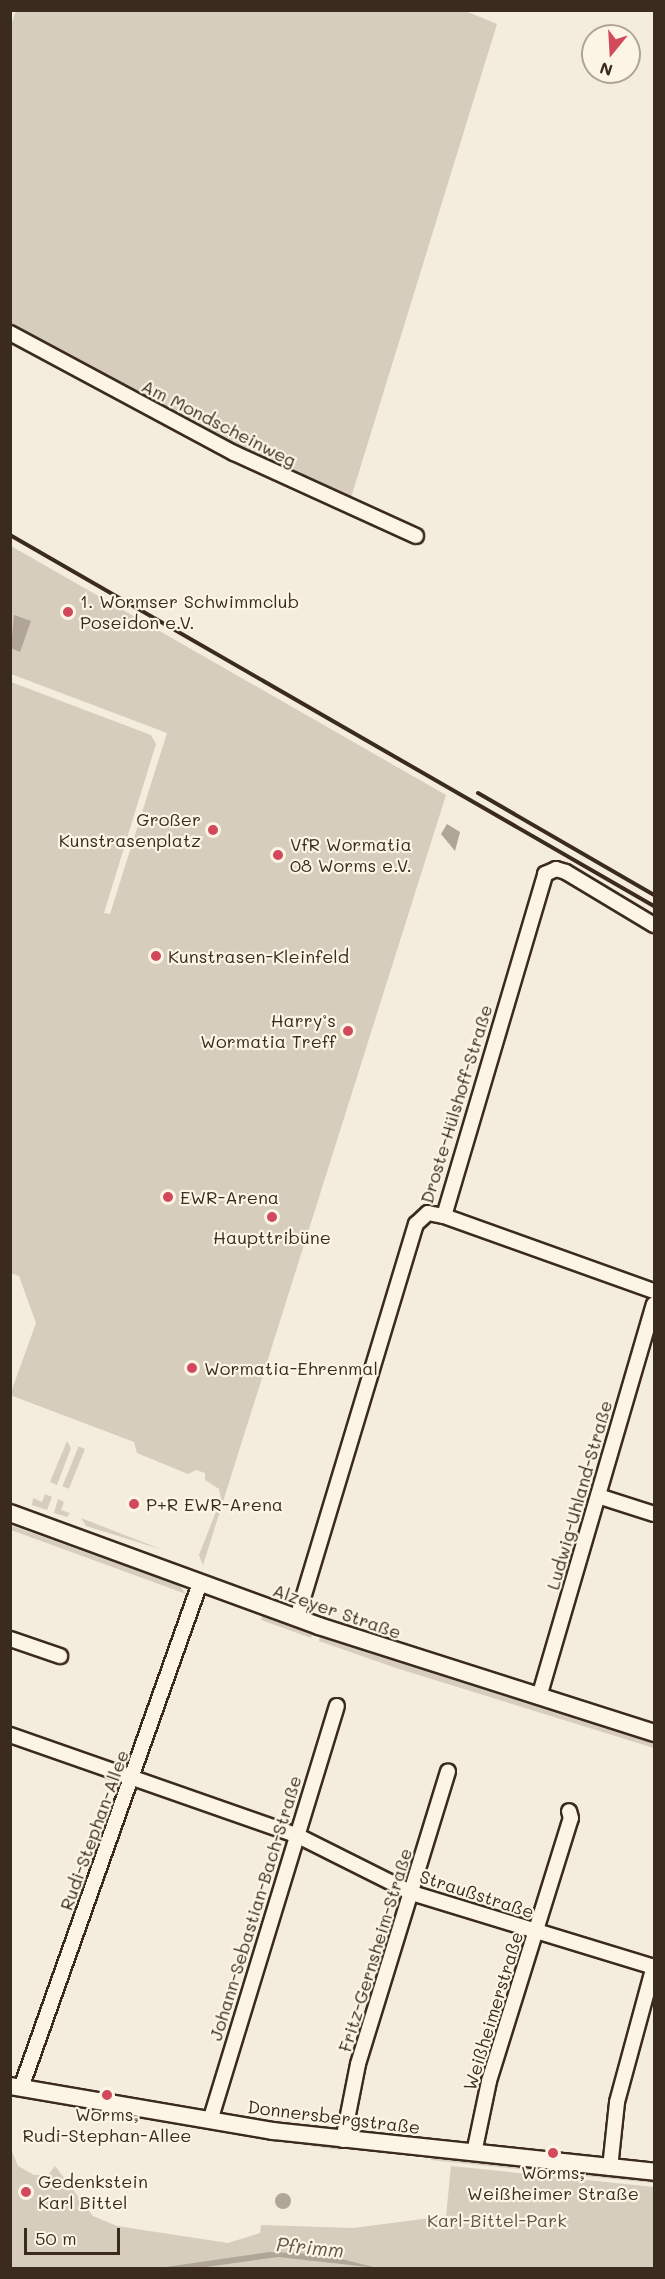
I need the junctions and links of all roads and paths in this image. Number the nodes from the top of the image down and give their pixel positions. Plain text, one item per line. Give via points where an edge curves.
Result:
1 (10, 333) edge
2 (416, 536) dead end
3 (654, 925) edge
4 (444, 1216) junction
5 (654, 1291) edge
6 (654, 1304) edge
7 (598, 1496) junction
8 (10, 1513) edge
9 (654, 1514) edge
10 (200, 1583) junction
11 (297, 1618) junction
12 (10, 1639) edge
13 (60, 1656) dead end
14 (539, 1697) junction
15 (337, 1706) dead end
16 (654, 1733) edge
17 (10, 1736) edge
18 (448, 1772) dead end
19 (131, 1779) junction
20 (569, 1811) dead end
21 (296, 1835) junction
22 (412, 1893) junction
23 (536, 1933) junction
24 (654, 1967) edge
25 (16, 2087) edge
26 (210, 2121) junction
27 (343, 2140) junction
28 (474, 2153) junction
29 (610, 2168) junction
30 (654, 2172) edge

1 - 2 street, Am Mondscheinweg via 243,458
3 - 4 street, Droste-Hülshoff-Straße via 566,872 556,869 544,874
4 - 5 street
4 - 11 street, Droste-Hülshoff-Straße via 428,1213 416,1224
6 - 7 street, Ludwig-Uhland-Straße
7 - 9 street
7 - 14 street, Ludwig-Uhland-Straße
8 - 10 street, Alzeyer Straße
10 - 11 street, Alzeyer Straße
10 - 19 street, Rudi-Stephan-Allee
11 - 14 street, Alzeyer Straße
12 - 13 street
14 - 16 street, Alzeyer Straße
15 - 21 street, Johann-Sebastian-Bach-Straße
17 - 19 street, Straußstraße
18 - 22 street, Fritz-Gernsheim-Straße
19 - 21 street, Straußstraße
19 - 25 street, Rudi-Stephan-Allee
20 - 23 street, Weißheimerstraße
21 - 22 street, Straußstraße
21 - 26 street, Johann-Sebastian-Bach-Straße
22 - 23 street, Straußstraße
22 - 27 street, Fritz-Gernsheim-Straße via 358,2064
23 - 24 street, Straußstraße
23 - 28 street, Weißheimerstraße via 489,2081
24 - 29 street via 617,2102
25 - 26 street, Donnersbergstraße
26 - 27 street, Donnersbergstraße
27 - 28 street, Donnersbergstraße
28 - 29 street, Donnersbergstraße
29 - 30 street, Donnersbergstraße

